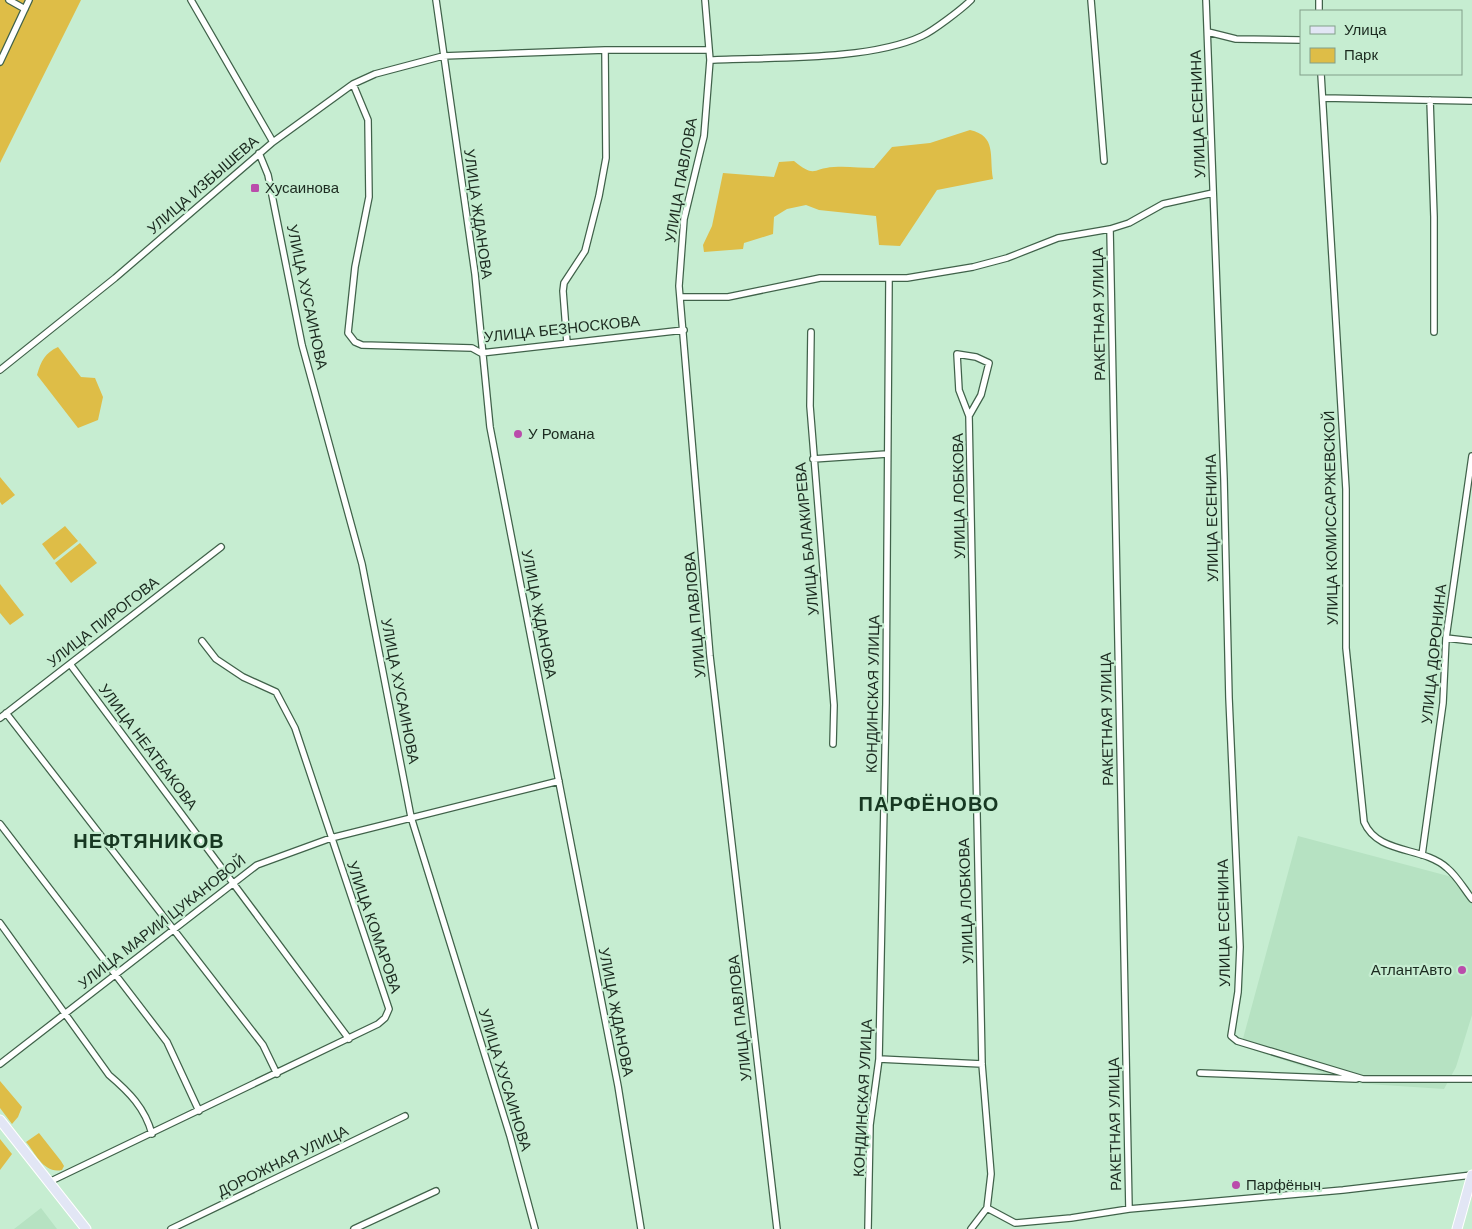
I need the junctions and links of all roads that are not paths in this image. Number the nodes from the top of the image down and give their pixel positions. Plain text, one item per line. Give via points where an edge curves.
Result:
1 (9, 0) edge
2 (29, 0) edge
3 (191, 0) edge
4 (436, 0) edge
5 (704, 0) edge
6 (971, 0) edge
7 (1092, 0) edge
8 (1206, 0) edge
9 (25, 8) junction
10 (1208, 32) junction
11 (1300, 40) edge
12 (605, 50) junction
13 (708, 50) junction
14 (443, 56) junction
15 (710, 60) junction
16 (0, 62) edge
17 (1321, 75) edge
18 (353, 84) junction
19 (1323, 98) junction
20 (1430, 100) junction
21 (1472, 101) edge
22 (273, 142) junction
23 (259, 153) junction
24 (1104, 161) dead end
25 (1213, 193) junction
26 (1110, 229) junction
27 (889, 279) junction
28 (681, 297) junction
29 (684, 330) junction
30 (811, 332) dead end
31 (1434, 332) dead end
32 (567, 342) junction
33 (481, 352) junction
34 (0, 370) edge
35 (969, 416) junction
36 (887, 454) junction
37 (1472, 456) edge
38 (813, 459) junction
39 (221, 547) dead end
40 (1446, 638) junction
41 (202, 641) dead end
42 (1472, 642) edge
43 (70, 664) junction
44 (6, 713) junction
45 (0, 718) edge
46 (833, 744) dead end
47 (559, 781) junction
48 (411, 817) junction
49 (0, 824) edge
50 (331, 838) junction
51 (1422, 855) junction
52 (232, 882) junction
53 (1472, 899) edge
54 (0, 923) edge
55 (174, 928) junction
56 (114, 974) junction
57 (65, 1013) junction
58 (349, 1039) junction
59 (879, 1058) junction
60 (0, 1064) edge
61 (982, 1064) junction
62 (1200, 1073) dead end
63 (278, 1074) junction
64 (1363, 1079) junction
65 (1472, 1079) edge
66 (199, 1111) junction
67 (405, 1116) dead end
68 (0, 1120) edge
69 (152, 1134) junction
70 (1472, 1175) edge
71 (49, 1182) junction
72 (436, 1191) dead end
73 (986, 1208) junction
74 (1129, 1209) junction
75 (86, 1229) edge
76 (171, 1229) edge
77 (354, 1229) edge
78 (535, 1229) edge
79 (641, 1229) edge
80 (776, 1229) edge
81 (868, 1229) edge
82 (971, 1229) edge
83 (1457, 1229) edge

1 - 9 street
2 - 9 street
3 - 22 street
4 - 14 street, УЛИЦА ЖДАНОВА
5 - 13 street, УЛИЦА ПАВЛОВА
6 - 15 street via 922,36 884,48 831,55
7 - 24 street
8 - 10 street, УЛИЦА ЕСЕНИНА
9 - 16 street
10 - 11 street via 1236,39
10 - 25 street, УЛИЦА ЕСЕНИНА
12 - 13 street, УЛИЦА ИЗБЫШЕВА
12 - 14 street, УЛИЦА ИЗБЫШЕВА
12 - 32 street via 606,158 585,251 564,283
13 - 15 street, УЛИЦА ПАВЛОВА
14 - 18 street, УЛИЦА ИЗБЫШЕВА via 375,74
14 - 33 street, УЛИЦА ЖДАНОВА via 475,274
15 - 28 street, УЛИЦА ПАВЛОВА via 704,136 684,220
17 - 19 street, УЛИЦА КОМИССАРЖЕВСКОЙ
18 - 22 street, УЛИЦА ИЗБЫШЕВА
18 - 33 street, УЛИЦА БЕЗНОСКОВА via 368,120 369,197 355,267 348,333 362,345 472,348
19 - 20 street
19 - 51 street, УЛИЦА КОМИССАРЖЕВСКОЙ via 1346,489 1346,648 1364,822 1380,842
20 - 21 street
20 - 31 street
22 - 23 street, УЛИЦА ИЗБЫШЕВА
23 - 34 street, УЛИЦА ИЗБЫШЕВА via 115,278
23 - 48 street, УЛИЦА ХУСАИНОВА via 271,186 302,345 362,564
25 - 26 street via 1163,204 1129,223
25 - 64 street, УЛИЦА ЕСЕНИНА via 1240,947 1238,992 1231,1036 1237,1041
26 - 27 street via 1058,238 973,267
26 - 74 street, РАКЕТНАЯ УЛИЦА
27 - 28 street via 820,278 728,298
27 - 36 street, КОНДИНСКАЯ УЛИЦА
28 - 29 street, УЛИЦА ПАВЛОВА
29 - 32 street, УЛИЦА БЕЗНОСКОВА
29 - 80 street, УЛИЦА ПАВЛОВА via 710,656
30 - 38 street, УЛИЦА БАЛАКИРЕВА
32 - 33 street, УЛИЦА БЕЗНОСКОВА
33 - 47 street, УЛИЦА ЖДАНОВА via 490,428
35 - 35 street, УЛИЦА ЛОБКОВА via 981,395 989,363 957,354 959,390
35 - 61 street, УЛИЦА ЛОБКОВА
36 - 38 street
36 - 59 street, КОНДИНСКАЯ УЛИЦА
37 - 40 street, УЛИЦА ДОРОНИНА
38 - 46 street, УЛИЦА БАЛАКИРЕВА via 834,705
39 - 43 street, УЛИЦА ПИРОГОВА
40 - 42 street
40 - 51 street, УЛИЦА ДОРОНИНА via 1443,703
41 - 50 street, УЛИЦА КОМАРОВА via 216,659 243,677 276,692 295,728
43 - 44 street, УЛИЦА ПИРОГОВА
43 - 52 street, УЛИЦА НЕАТБАКОВА
44 - 45 street, УЛИЦА ПИРОГОВА
44 - 55 street
47 - 48 street, УЛИЦА МАРИИ ЦУКАНОВОЙ
47 - 79 street, УЛИЦА ЖДАНОВА via 618,1086
48 - 50 street, УЛИЦА МАРИИ ЦУКАНОВОЙ
48 - 78 street, УЛИЦА ХУСАИНОВА via 510,1136
49 - 56 street
50 - 52 street, УЛИЦА МАРИИ ЦУКАНОВОЙ via 267,860
50 - 58 street, УЛИЦА КОМАРОВА via 389,1009 386,1018 378,1024
51 - 53 street, УЛИЦА КОМИССАРЖЕВСКОЙ via 1447,867
52 - 55 street, УЛИЦА МАРИИ ЦУКАНОВОЙ
52 - 58 street, УЛИЦА НЕАТБАКОВА
54 - 57 street
55 - 56 street, УЛИЦА МАРИИ ЦУКАНОВОЙ
55 - 63 street via 264,1045
56 - 57 street, УЛИЦА МАРИИ ЦУКАНОВОЙ
56 - 66 street via 167,1042
57 - 60 street, УЛИЦА МАРИИ ЦУКАНОВОЙ
57 - 69 street via 109,1074 147,1116
58 - 63 street, УЛИЦА КОМАРОВА
59 - 61 street
59 - 81 street, КОНДИНСКАЯ УЛИЦА via 870,1125
61 - 73 street, УЛИЦА ЛОБКОВА via 991,1174
62 - 64 street
63 - 66 street, УЛИЦА КОМАРОВА
64 - 65 street
66 - 69 street, УЛИЦА КОМАРОВА
67 - 76 street, ДОРОЖНАЯ УЛИЦА
68 - 71 main road
69 - 71 street, УЛИЦА КОМАРОВА
70 - 74 street
70 - 83 main road
71 - 75 main road
72 - 77 street
73 - 74 street via 1015,1223
73 - 82 street, УЛИЦА ЛОБКОВА

